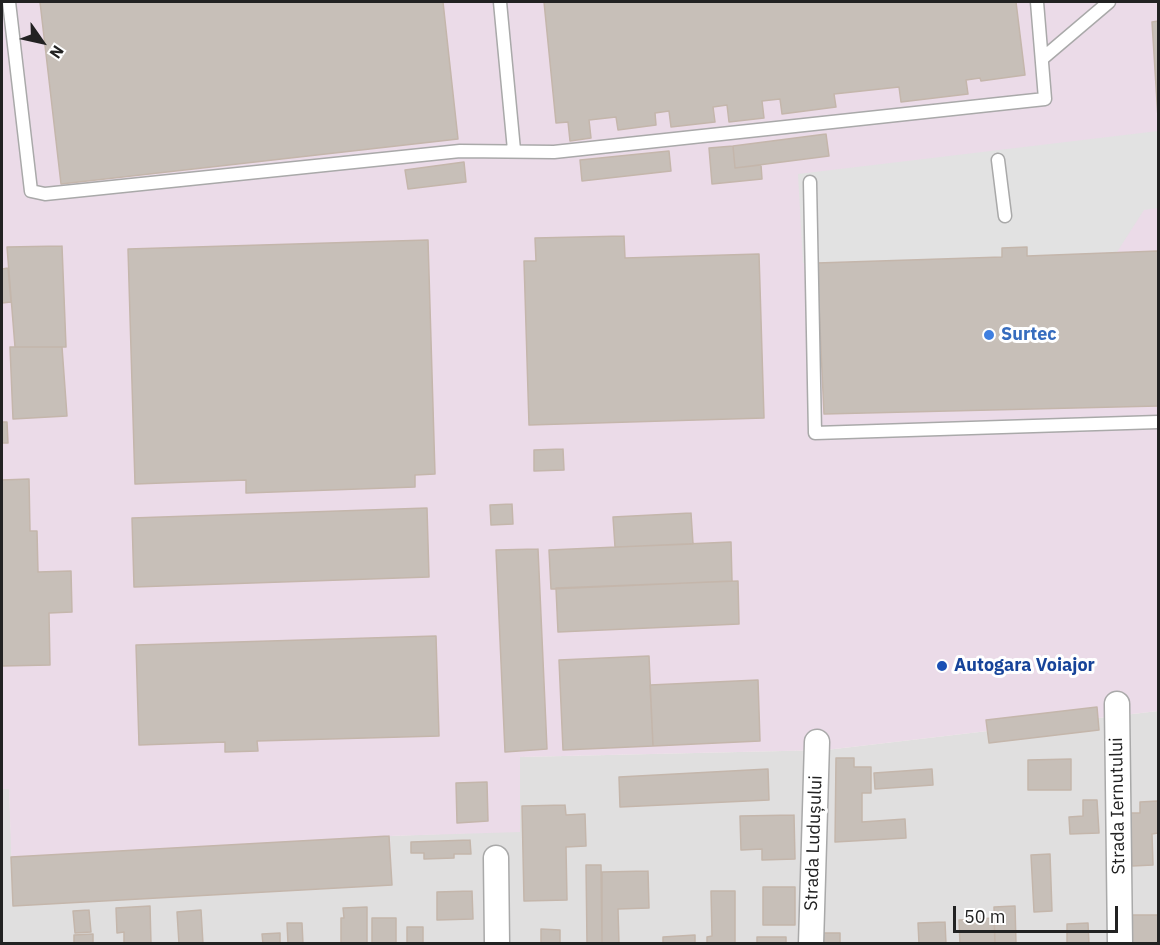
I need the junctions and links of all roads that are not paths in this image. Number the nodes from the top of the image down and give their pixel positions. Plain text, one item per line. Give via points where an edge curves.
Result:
1 (9, 2) edge
2 (501, 2) edge
3 (1037, 2) edge
4 (1108, 2) edge
5 (1042, 58) junction
6 (514, 150) junction
7 (999, 160) dead end
8 (810, 182) dead end
9 (1005, 216) dead end
10 (1158, 422) edge
11 (1117, 704) dead end
12 (817, 742) dead end
13 (496, 858) dead end
14 (497, 944) edge
15 (811, 944) edge
16 (1120, 944) edge

1 - 6 lane via 31,191 45,194 460,151
2 - 6 lane
3 - 5 lane
4 - 5 lane
5 - 6 lane via 1045,99 554,152
7 - 9 lane
8 - 10 lane via 815,433
11 - 16 street, Strada Iernutului
12 - 15 street, Strada Ludușului
13 - 14 street

